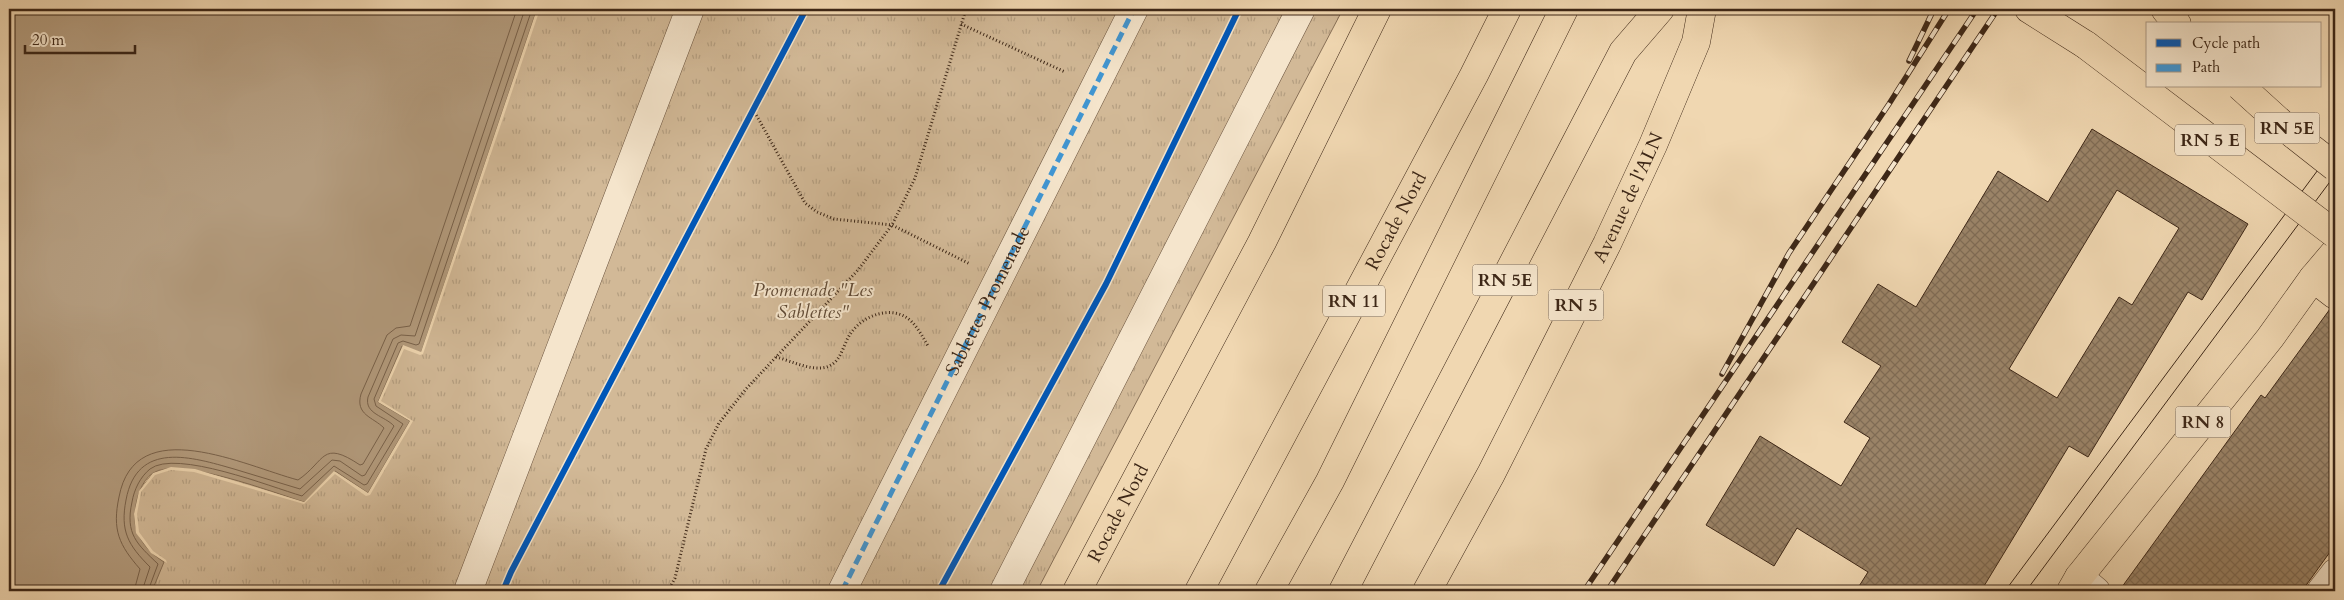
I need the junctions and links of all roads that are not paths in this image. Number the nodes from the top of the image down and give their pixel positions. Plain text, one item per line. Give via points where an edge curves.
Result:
1 (690, 9) edge
2 (1134, 9) edge
3 (1301, 9) edge
4 (1377, 9) edge
5 (1506, 9) edge
6 (1564, 9) edge
7 (1660, 9) edge
8 (1702, 9) edge
9 (2029, 9) edge
10 (2039, 9) edge
11 (2165, 9) edge
12 (2175, 22) edge
13 (2086, 45) junction
14 (2242, 88) edge
15 (2335, 167) edge
16 (2335, 234) edge
17 (2335, 252) edge
18 (2313, 278) junction
19 (2335, 295) edge
20 (2335, 573) edge
21 (2082, 586) edge
22 (468, 591) edge
23 (842, 591) edge
24 (1004, 591) edge
25 (1077, 591) edge
26 (1199, 591) edge
27 (1269, 591) edge
28 (1343, 591) edge
29 (1427, 591) edge
30 (2321, 591) edge

1 - 22 street
2 - 23 street, Sablettes Promenade
3 - 24 street
4 - 25 main road, Rocade Nord via 1262,242
5 - 26 main road, Rocade Nord / RN 11
6 - 27 main road via 1330,481
7 - 28 main road, RN 5E via 1623,52
8 - 29 main road, Avenue de l'ALN / RN 5 via 1696,42 1607,244 1492,474
9 - 13 main road
10 - 13 main road
11 - 12 main road
13 - 16 main road, RN 5 E, bridge
14 - 15 main road, RN 5E, bridge
17 - 18 main road, RN 8
18 - 19 main road
18 - 21 main road, RN 8
20 - 30 street

